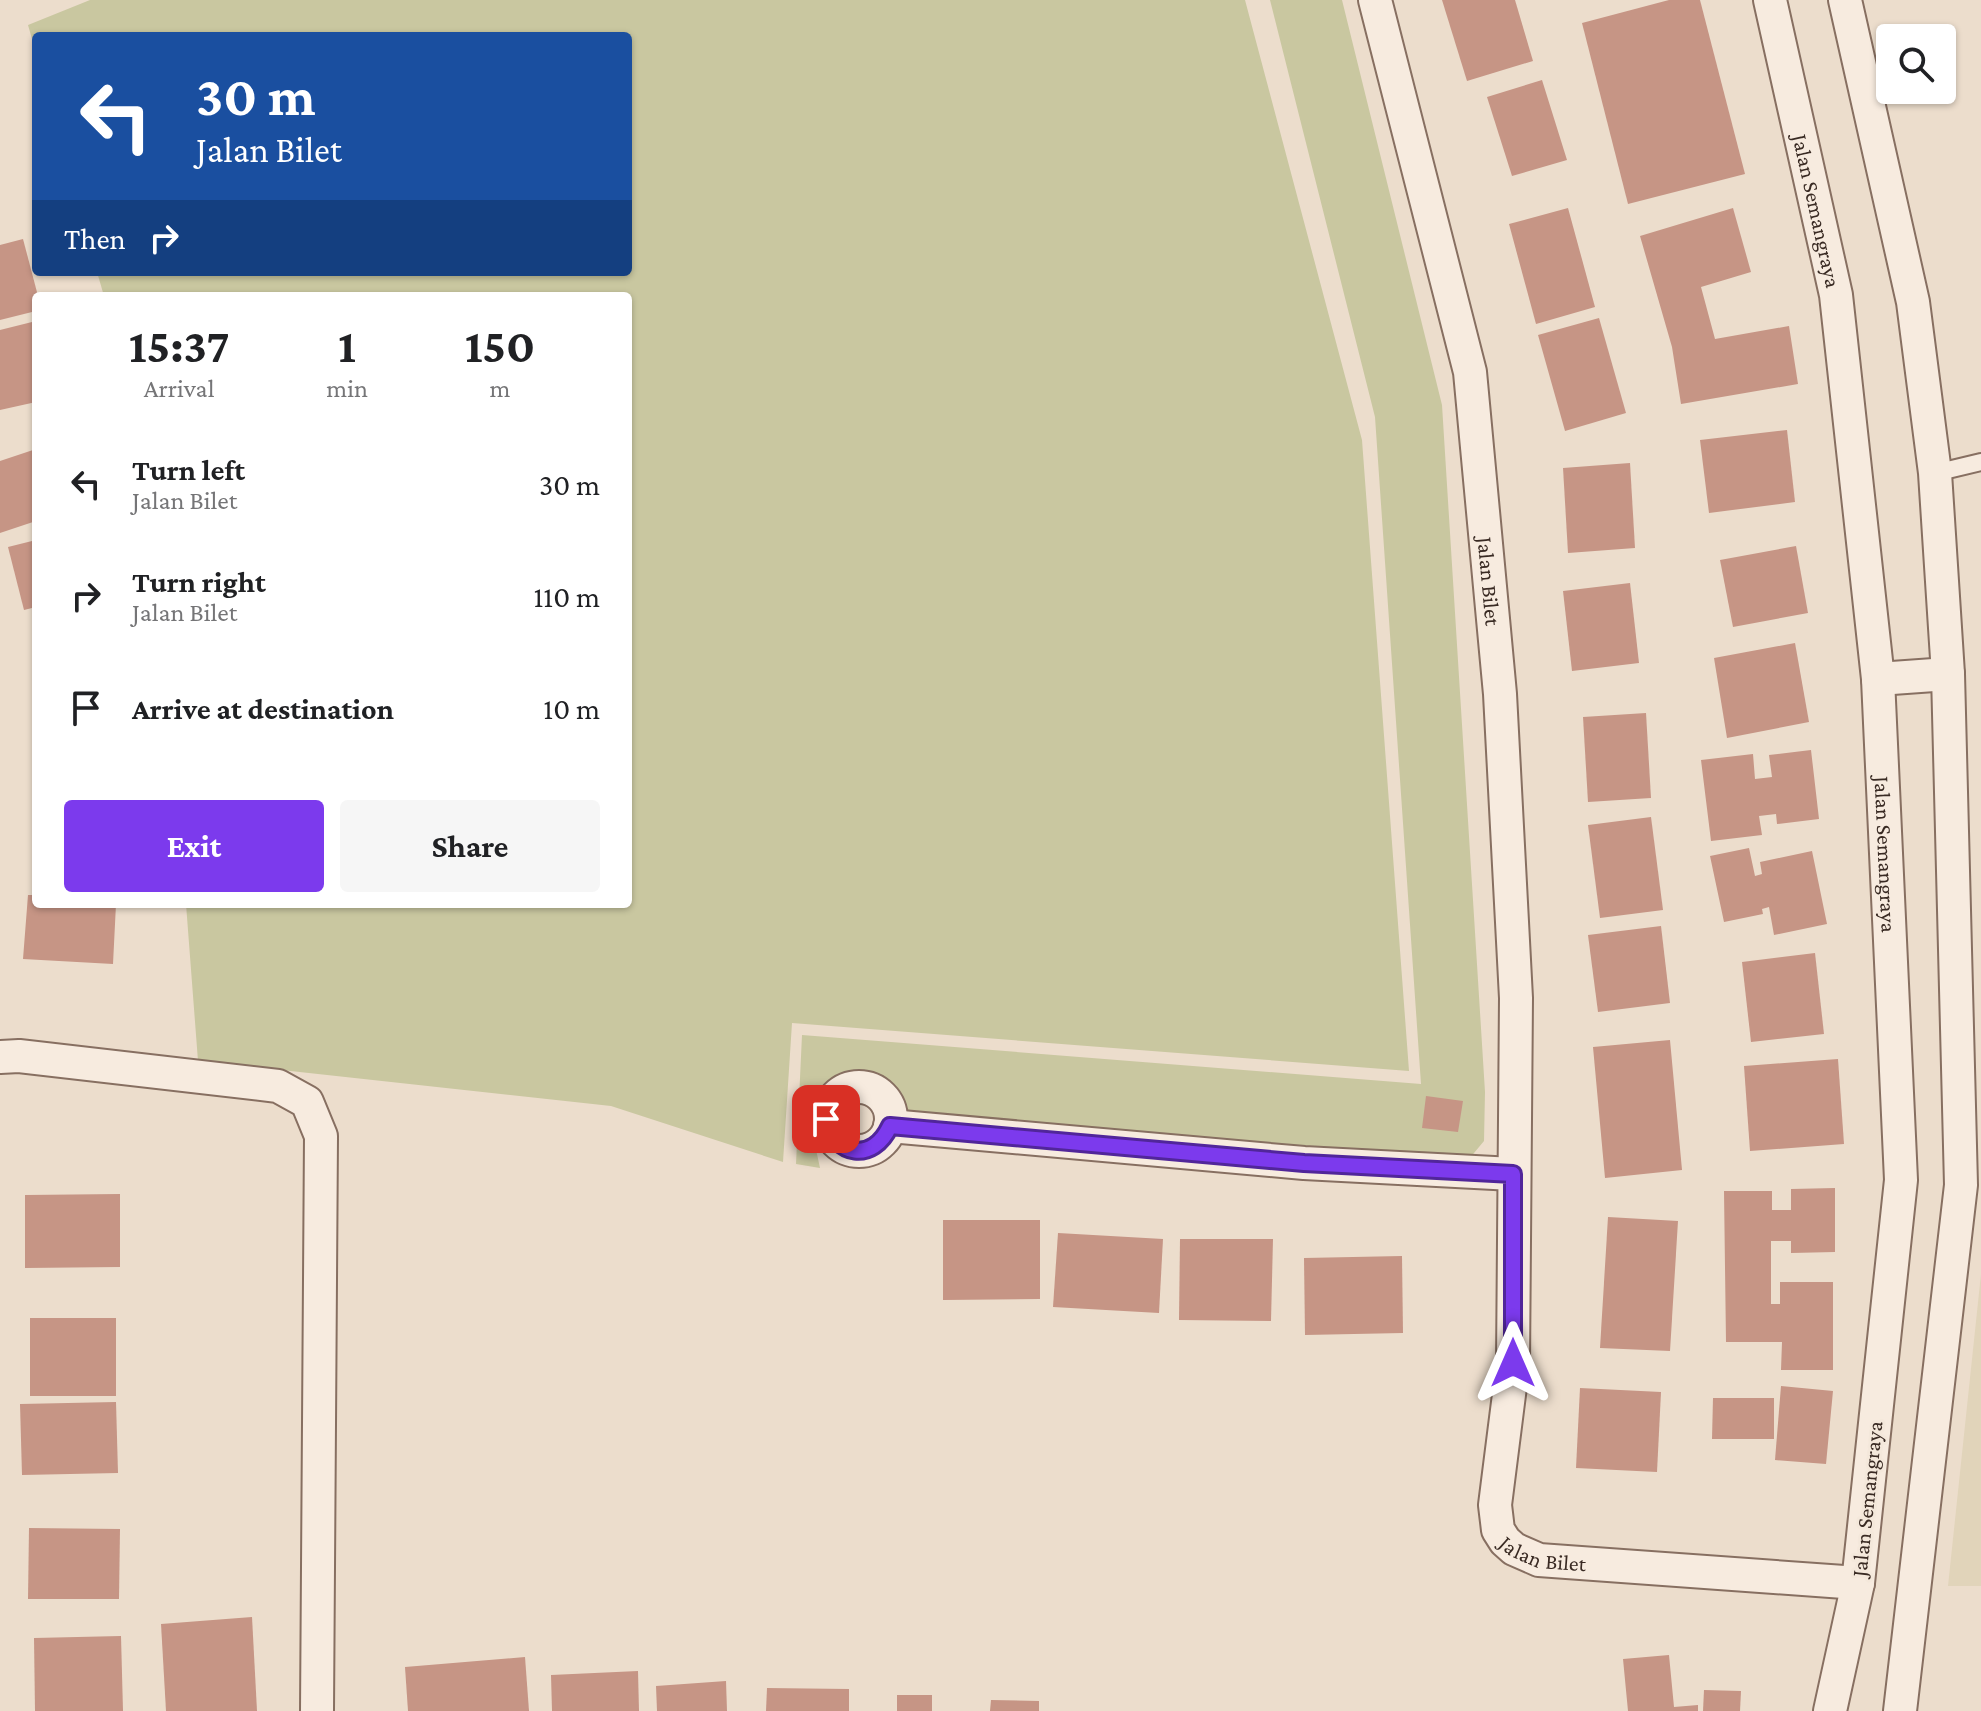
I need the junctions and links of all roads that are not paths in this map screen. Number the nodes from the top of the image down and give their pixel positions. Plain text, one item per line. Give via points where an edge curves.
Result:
1 (1375, 0) edge
2 (1770, 0) edge
3 (1845, 0) edge
4 (1981, 462) edge
5 (1935, 473) junction
6 (1948, 674) junction
7 (1878, 679) junction
8 (0, 1057) edge
9 (890, 1126) dead end
10 (1513, 1174) junction
11 (1858, 1583) junction
12 (317, 1711) edge
13 (1830, 1711) edge
14 (1900, 1711) edge

1 - 10 street, Jalan Bilet via 1470,372 1500,694 1516,998
2 - 7 street, Jalan Semangraya via 1836,295
3 - 5 street via 1913,302
4 - 5 lane
5 - 6 street
6 - 7 street
6 - 14 street via 1961,1185
7 - 11 street, Jalan Semangraya via 1901,1180
8 - 12 street via 278,1086 307,1102 321,1136
9 - 10 street via 1304,1163
10 - 11 street, Jalan Bilet via 1513,1363 1495,1505 1505,1541 1539,1560
11 - 13 street, Jalan Semangraya

